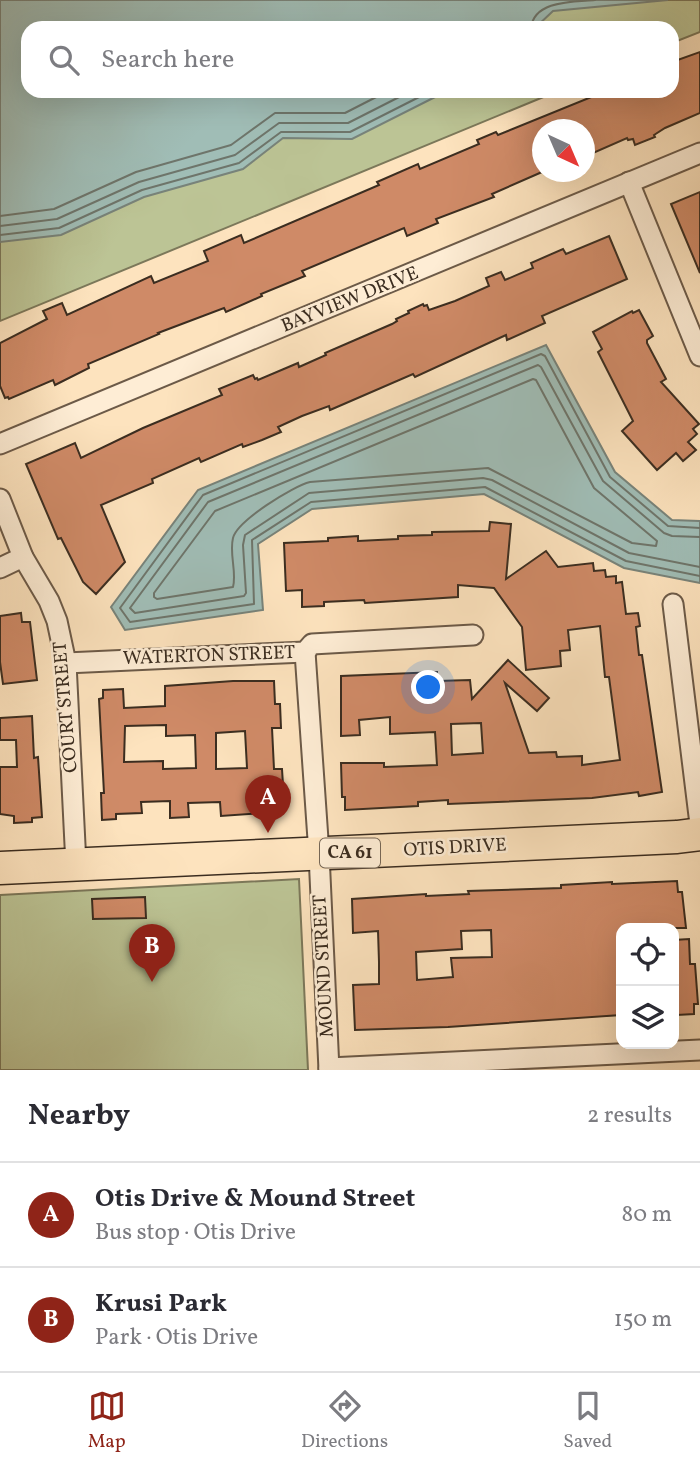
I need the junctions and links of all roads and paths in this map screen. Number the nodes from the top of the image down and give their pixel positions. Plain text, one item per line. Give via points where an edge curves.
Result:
1 (700, 153) edge
2 (629, 183) junction
3 (700, 356) edge
4 (0, 444) edge
5 (0, 499) edge
6 (23, 557) junction
7 (0, 568) edge
8 (673, 604) dead end
9 (473, 635) dead end
10 (305, 652) junction
11 (66, 663) junction
12 (700, 824) edge
13 (700, 834) edge
14 (318, 854) junction
15 (76, 865) junction
16 (0, 868) edge
17 (700, 1050) edge
18 (329, 1069) edge

1 - 2 street, BAYVIEW DRIVE
2 - 3 street
2 - 4 street, BAYVIEW DRIVE
5 - 6 street, COURT STREET
6 - 7 street
6 - 11 street, COURT STREET via 49,601
8 - 12 street
9 - 10 street, WATERTON STREET via 312,644
10 - 11 street, WATERTON STREET
10 - 14 street, MOUND STREET
11 - 15 street, COURT STREET
13 - 14 main road, OTIS DRIVE / CA 61
14 - 15 main road, OTIS DRIVE / CA 61
14 - 18 street, MOUND STREET
15 - 16 main road, OTIS DRIVE / CA 61
17 - 18 street

